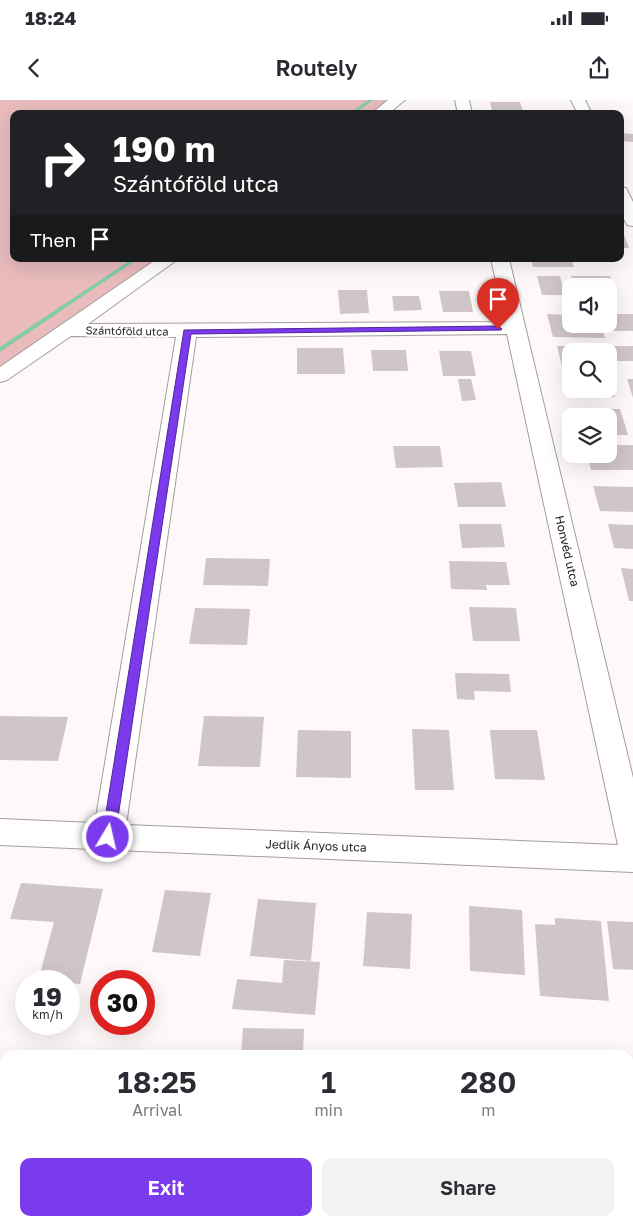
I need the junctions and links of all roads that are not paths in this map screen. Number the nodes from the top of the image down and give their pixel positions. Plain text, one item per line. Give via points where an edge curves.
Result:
1 (398, 100) edge
2 (384, 110) edge
3 (624, 201) edge
4 (633, 221) edge
5 (165, 262) edge
6 (501, 262) edge
7 (517, 328) junction
8 (66, 330) junction
9 (187, 331) junction
10 (0, 376) edge
11 (0, 832) edge
12 (108, 837) junction
13 (633, 844) edge
14 (633, 859) edge

1 - 2 street
3 - 4 street
5 - 8 street
6 - 7 street, Honvéd utca
7 - 9 street, Szántóföld utca
7 - 13 street, Honvéd utca
8 - 9 street, Szántóföld utca
8 - 10 street
9 - 12 street
11 - 12 street, Jedlik Ányos utca
12 - 14 street, Jedlik Ányos utca

